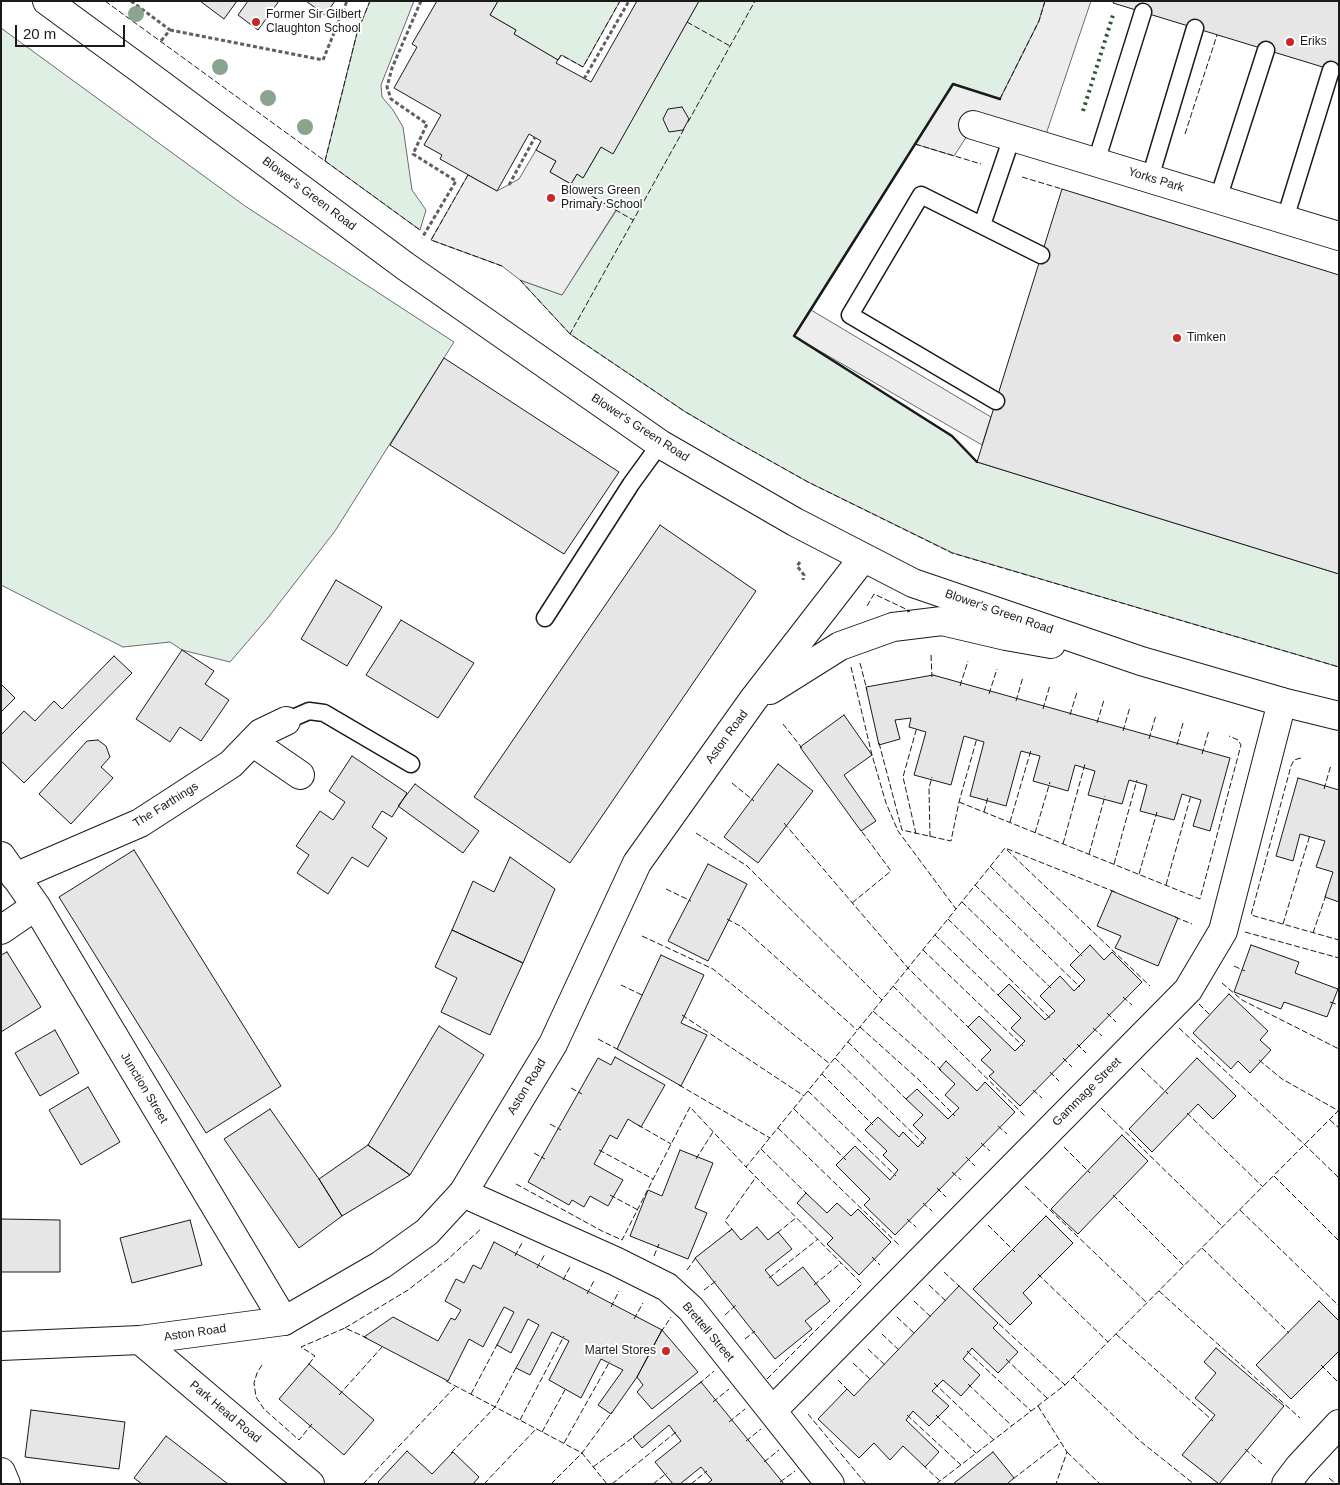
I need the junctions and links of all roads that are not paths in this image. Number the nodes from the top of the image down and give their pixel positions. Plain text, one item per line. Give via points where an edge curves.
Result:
1 (47, 1) edge
2 (1143, 12) dead end
3 (1195, 28) dead end
4 (1266, 50) dead end
5 (1331, 70) dead end
6 (974, 125) dead end
7 (1012, 137) junction
8 (1096, 162) junction
9 (1150, 178) junction
10 (1218, 199) junction
11 (1285, 220) junction
12 (982, 226) junction
13 (1339, 236) edge
14 (1041, 255) dead end
15 (996, 401) dead end
16 (660, 444) junction
17 (863, 558) junction
18 (545, 618) dead end
19 (1140, 661) junction
20 (753, 700) junction
21 (1282, 702) junction
22 (1339, 716) edge
23 (286, 721) joint
24 (252, 742) junction
25 (411, 764) dead end
26 (300, 775) dead end
27 (7, 867) edge
28 (36, 906) junction
29 (1, 930) edge
30 (463, 1193) junction
31 (284, 1321) junction
32 (140, 1340) junction
33 (1, 1346) edge
34 (772, 1411) junction
35 (1339, 1424) edge
36 (1, 1472) edge
37 (6, 1484) edge
38 (310, 1484) edge
39 (830, 1484) edge
40 (1286, 1484) edge

1 - 16 main road, Blower's Green Road via 405,266
2 - 8 lane
3 - 9 lane
4 - 10 lane
5 - 11 lane
6 - 7 main road, Yorks Park
7 - 8 main road, Yorks Park
7 - 12 lane
8 - 9 main road, Yorks Park
9 - 10 main road, Yorks Park
10 - 11 main road, Yorks Park
11 - 13 main road, Yorks Park
12 - 14 lane
12 - 15 lane via 921,195 850,315
16 - 17 main road, Blower's Green Road
16 - 18 lane
17 - 19 main road, Blower's Green Road via 913,583
17 - 20 main road, Aston Road
19 - 20 main road via 942,621 893,628 840,646
19 - 21 main road, Blower's Green Road
20 - 30 main road, Aston Road via 637,863 553,1044
21 - 22 main road, Blower's Green Road
21 - 34 main road, Gammage Street via 1223,931 1188,990
23 - 24 main road, The Farthings via 261,733
23 - 25 lane via 309,711 324,713
24 - 26 main road
24 - 27 main road, The Farthings via 231,764 140,823
27 - 28 main road, Junction Street
28 - 29 main road
28 - 31 main road, Junction Street
30 - 31 main road, Aston Road via 427,1232 381,1266
30 - 34 main road, Brettell Street via 667,1287 691,1309
31 - 32 main road, Aston Road
32 - 33 main road, Aston Road
32 - 38 main road, Park Head Road
34 - 39 main road, Brettell Street
35 - 40 main road
36 - 37 main road

